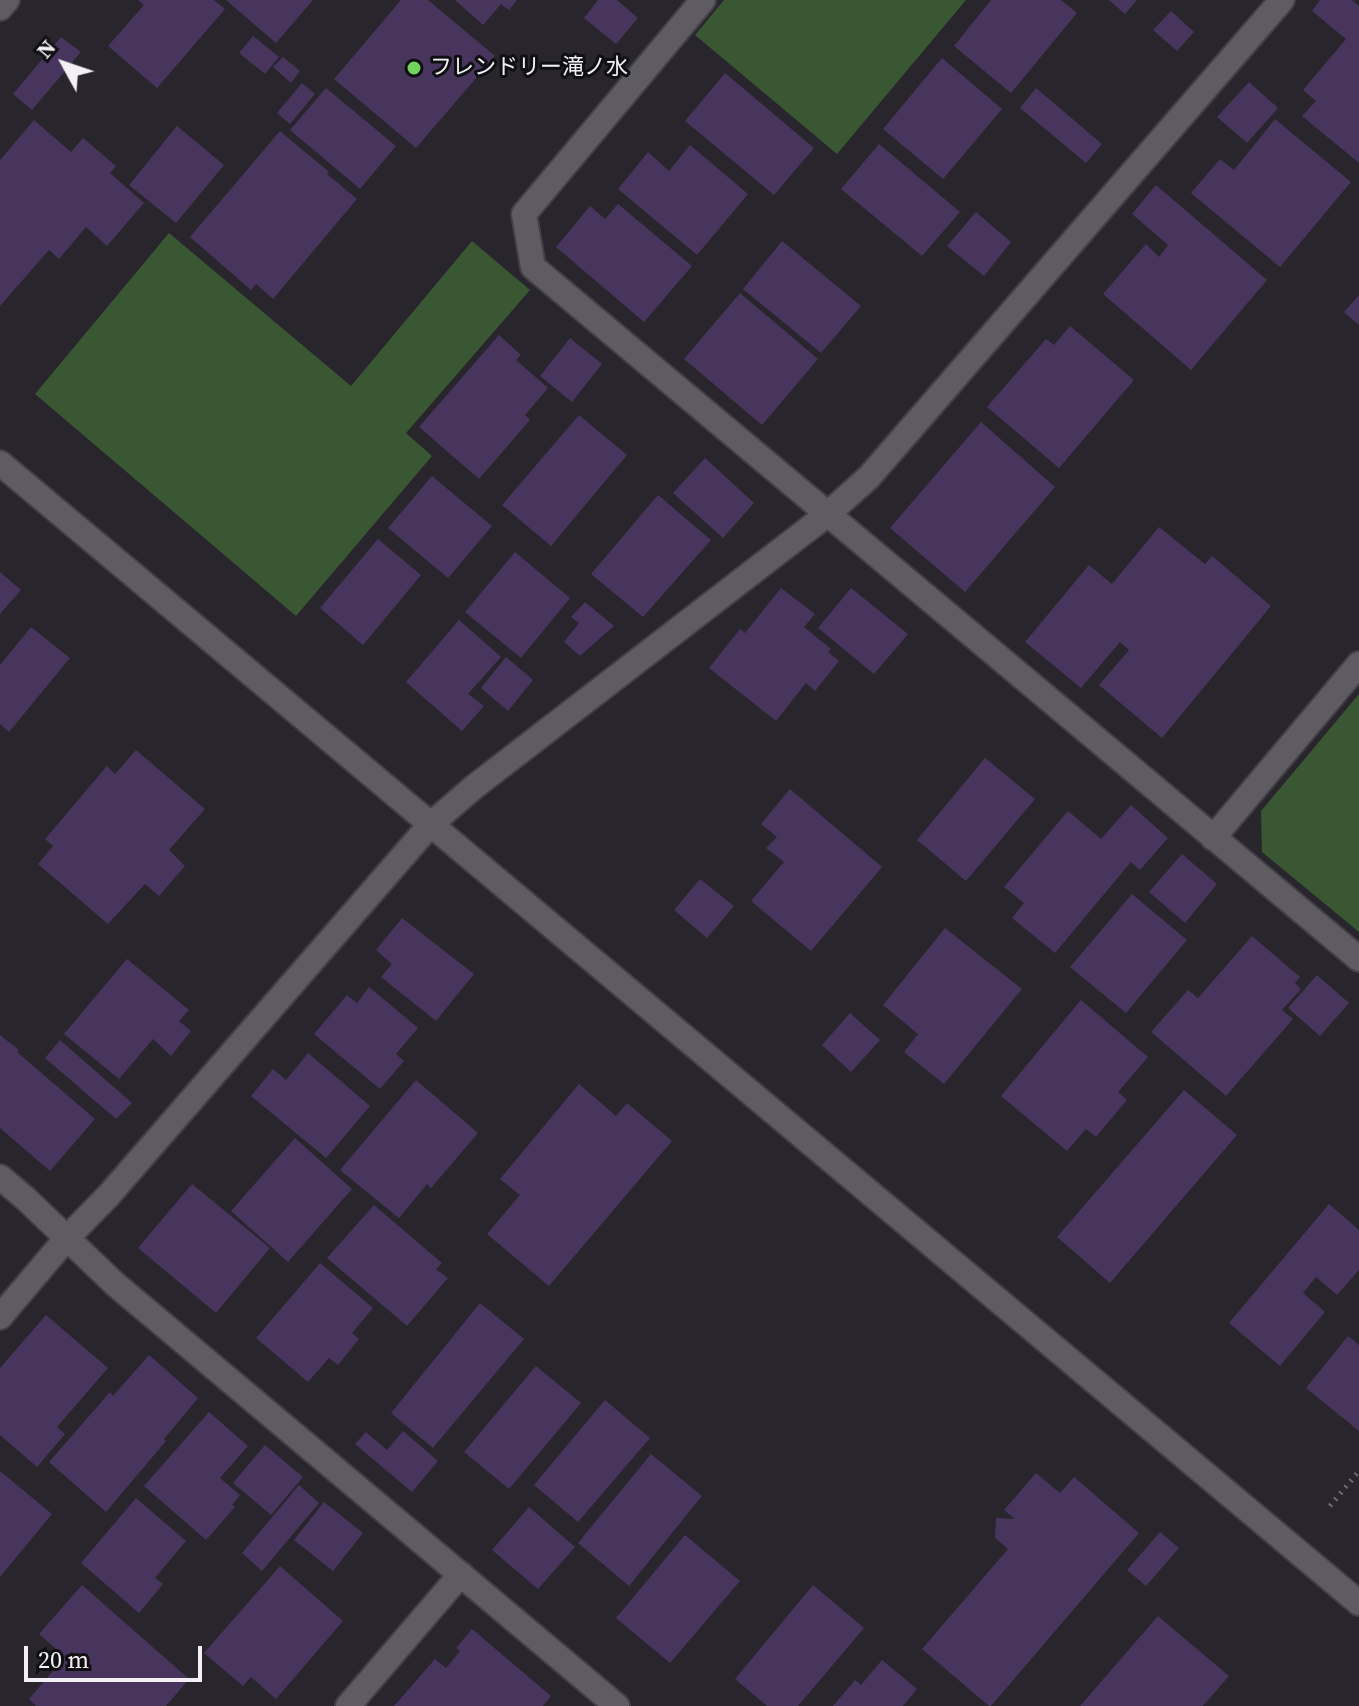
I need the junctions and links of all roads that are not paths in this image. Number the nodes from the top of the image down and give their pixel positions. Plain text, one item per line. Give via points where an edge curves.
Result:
1 (7, 0) edge
2 (703, 0) edge
3 (1282, 0) edge
4 (0, 8) edge
5 (0, 463) edge
6 (829, 513) junction
7 (1359, 664) edge
8 (430, 825) junction
9 (1213, 838) junction
10 (1359, 959) edge
11 (0, 1177) edge
12 (66, 1239) junction
13 (0, 1317) edge
14 (461, 1574) junction
15 (1359, 1603) edge
16 (348, 1706) edge
17 (617, 1706) edge

1 - 4 street
2 - 6 street via 524,214 533,267
3 - 6 street via 869,477
5 - 8 street
6 - 8 street
6 - 9 street
7 - 9 street
8 - 12 street
8 - 15 street
9 - 10 street
11 - 12 street
12 - 13 street
12 - 14 street
14 - 16 street
14 - 17 street

